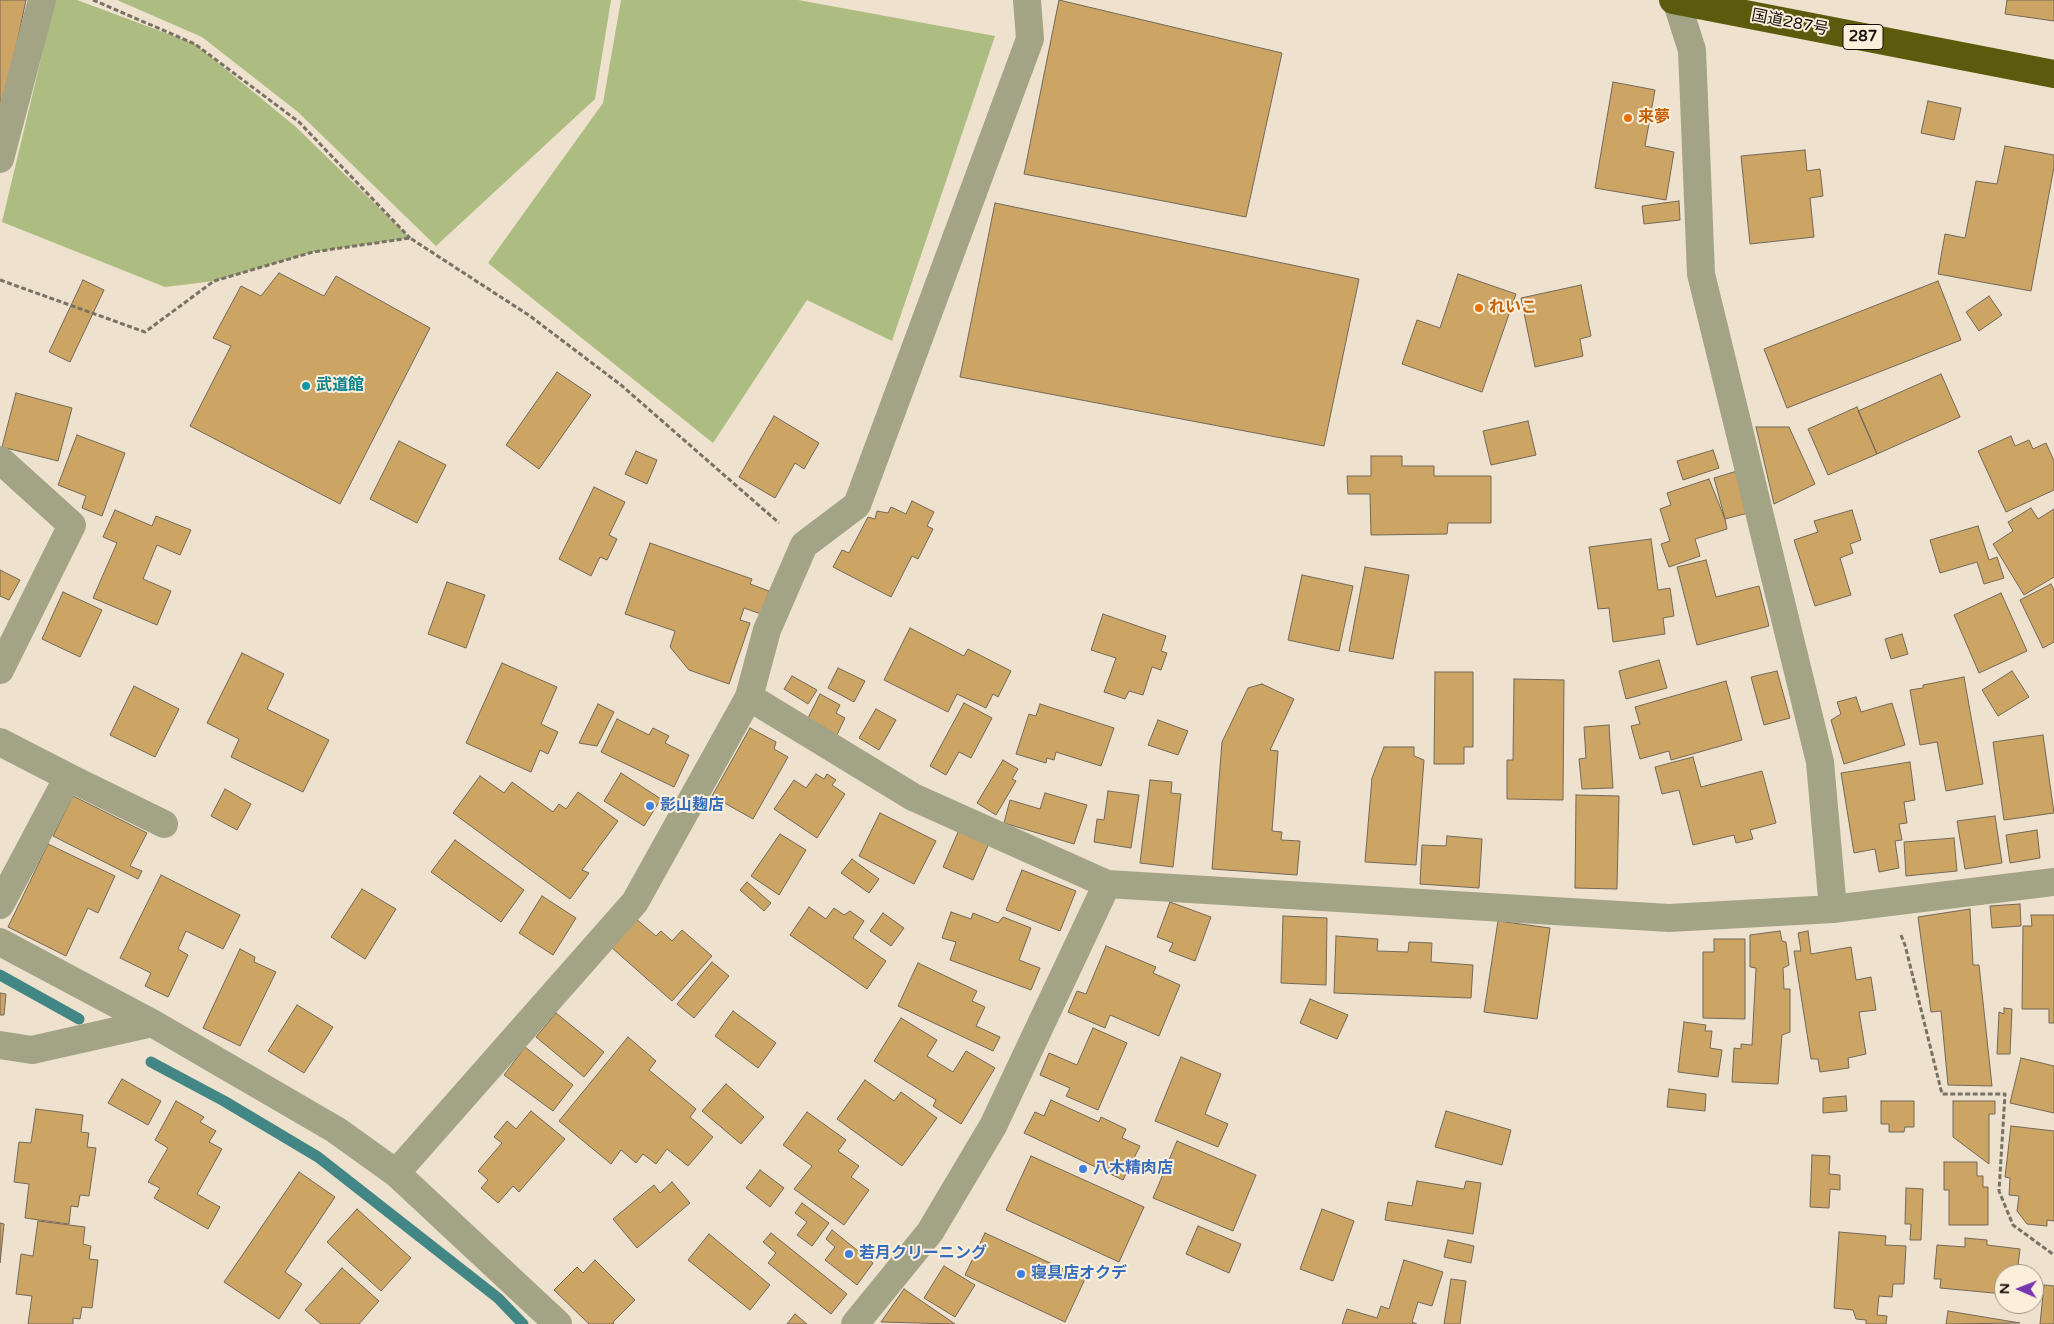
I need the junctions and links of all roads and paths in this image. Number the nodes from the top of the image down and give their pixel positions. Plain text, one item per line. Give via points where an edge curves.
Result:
1 (42, 0) edge
2 (93, 0) edge
3 (1027, 0) edge
4 (1675, 0) edge
5 (2054, 74) edge
6 (0, 159) edge
7 (410, 238) junction
8 (0, 280) edge
9 (0, 460) edge
10 (804, 545) junction
11 (0, 670) edge
12 (749, 697) junction
13 (0, 742) edge
14 (68, 777) junction
15 (164, 824) dead end
16 (2054, 882) edge
17 (1107, 884) junction
18 (1885, 903) junction
19 (0, 905) edge
20 (1833, 909) junction
21 (0, 942) edge
22 (152, 1023) junction
23 (0, 1045) edge
24 (396, 1173) junction
25 (2054, 1255) edge
26 (558, 1324) edge
27 (855, 1324) edge

1 - 6 street
2 - 7 path via 195,44 300,122
3 - 10 street via 1030,39 857,505
4 - 5 highway, 国道287号 / 287
4 - 20 street via 1692,50 1701,274 1820,762
7 - 8 path via 313,252 214,281 145,332
7 - 10 path via 530,316 621,385
9 - 11 street via 72,525
10 - 12 street via 766,630
12 - 17 street via 913,797
12 - 24 street via 636,902
13 - 14 street
14 - 15 street
14 - 19 street
16 - 18 street
17 - 20 street via 1669,918
17 - 27 street via 993,1126 930,1232
18 - 20 street
18 - 25 path via 1905,945 1942,1094 2005,1094 1999,1191 2013,1225
21 - 22 street
22 - 23 street via 32,1050
22 - 24 street via 336,1130
24 - 26 street

